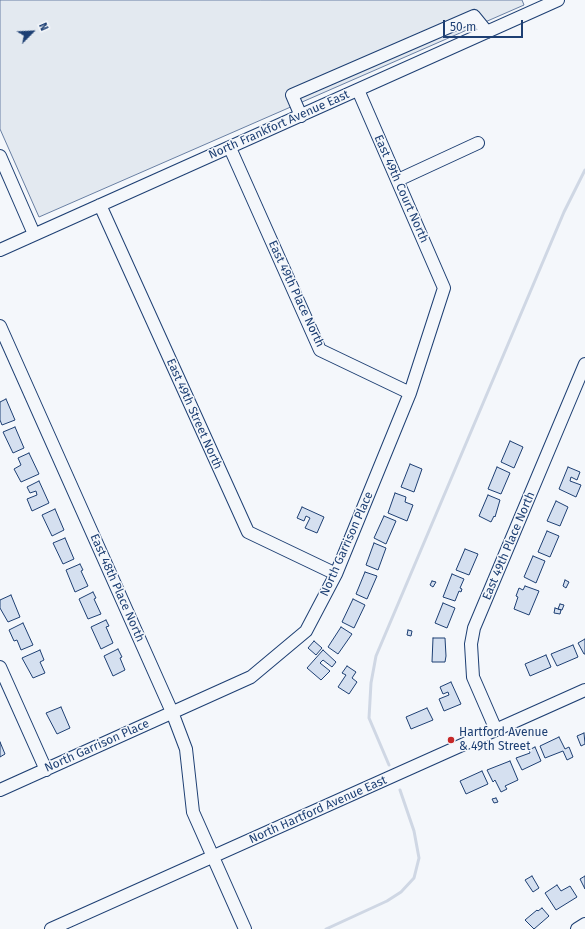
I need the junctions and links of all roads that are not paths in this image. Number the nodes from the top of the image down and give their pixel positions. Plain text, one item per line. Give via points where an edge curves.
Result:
1 (558, 0) edge
2 (487, 32) junction
3 (339, 75) junction
4 (352, 92) junction
5 (301, 116) junction
6 (478, 143) dead end
7 (230, 148) junction
8 (0, 156) edge
9 (398, 180) junction
10 (100, 206) junction
11 (34, 234) junction
12 (0, 250) edge
13 (444, 288) joint
14 (0, 326) edge
15 (585, 364) edge
16 (410, 393) junction
17 (336, 574) junction
18 (0, 667) edge
19 (585, 690) edge
20 (172, 712) junction
21 (496, 730) junction
22 (46, 770) junction
23 (0, 790) edge
24 (213, 857) junction
25 (585, 924) edge
26 (68, 926) edge
27 (51, 929) edge
28 (245, 929) edge
29 (577, 929) edge

1 - 2 street, North Frankfort Avenue East
2 - 3 street via 474,16
2 - 4 street, North Frankfort Avenue East
3 - 4 street, East 49th Court North
3 - 5 street via 292,95
4 - 5 street, North Frankfort Avenue East
4 - 9 street, East 49th Court North
5 - 7 street, North Frankfort Avenue East
6 - 9 street
7 - 10 street, North Frankfort Avenue East
7 - 16 street, East 49th Place North via 320,350
8 - 11 street
9 - 13 street, East 49th Court North
10 - 11 street, North Frankfort Avenue East
10 - 17 street, East 49th Street North via 248,532
11 - 12 street, North Frankfort Avenue East
13 - 16 street, North Garrison Place
14 - 20 street, East 48th Place North
15 - 21 street, East 49th Place North via 474,628 471,644 473,677
16 - 17 street, North Garrison Place
17 - 20 street, North Garrison Place via 306,631 252,677
18 - 22 street
19 - 21 street, North Hartford Avenue East
20 - 22 street, North Garrison Place
20 - 24 street, East 48th Place North via 186,749 193,812
21 - 24 street, North Hartford Avenue East
22 - 23 street, North Garrison Place
24 - 26 street, North Hartford Avenue East
24 - 28 street
25 - 29 street
26 - 27 street, North Hartford Avenue East

